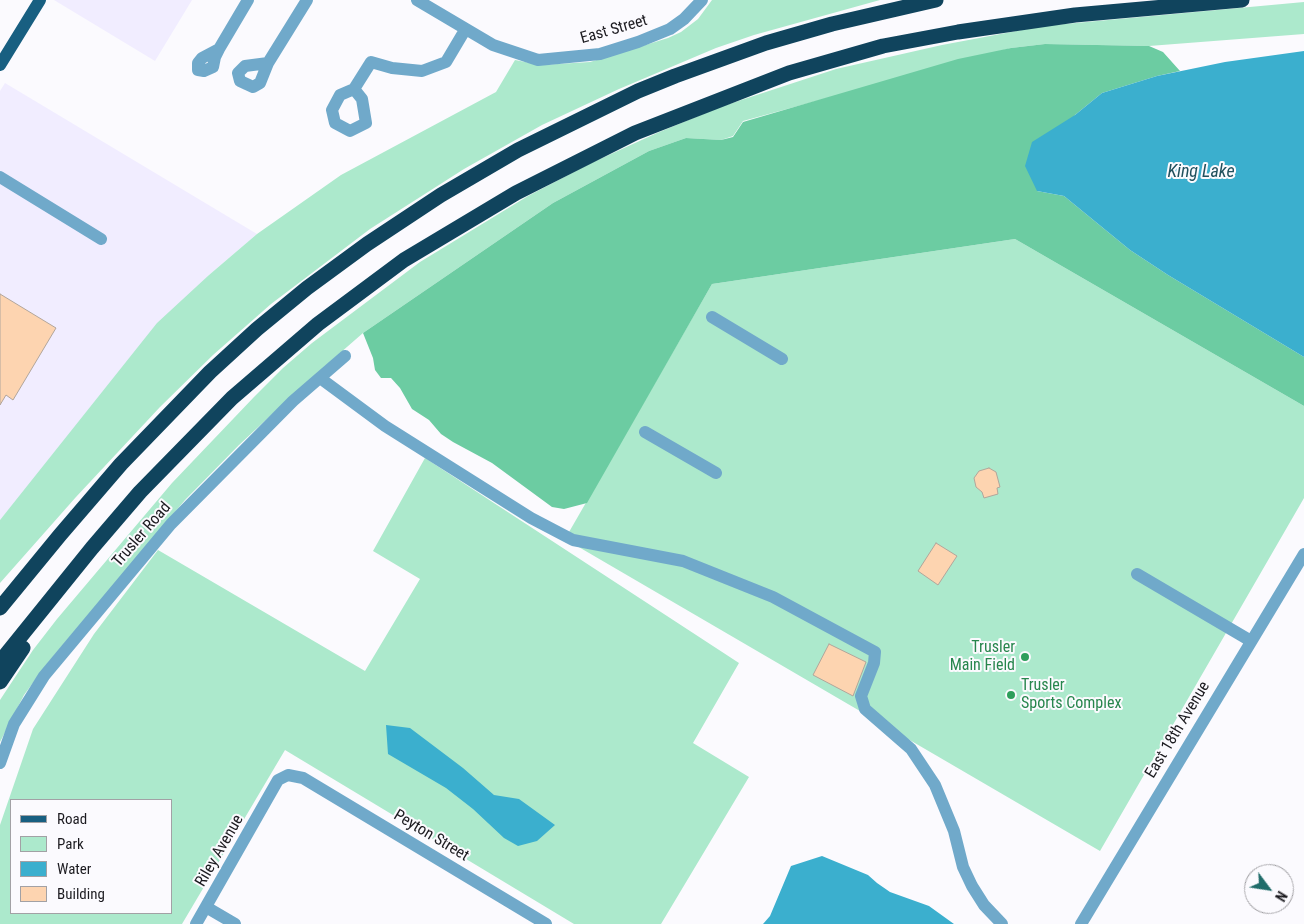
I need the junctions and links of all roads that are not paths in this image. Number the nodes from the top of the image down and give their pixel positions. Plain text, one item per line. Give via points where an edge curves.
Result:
1 (40, 0) edge
2 (248, 0) edge
3 (306, 0) edge
4 (417, 0) edge
5 (702, 0) edge
6 (936, 0) edge
7 (1242, 0) edge
8 (466, 30) junction
9 (219, 49) dead end
10 (268, 63) dead end
11 (0, 65) edge
12 (354, 89) dead end
13 (0, 177) edge
14 (101, 239) dead end
15 (712, 317) dead end
16 (345, 356) dead end
17 (782, 359) dead end
18 (320, 378) junction
19 (645, 432) dead end
20 (716, 473) dead end
21 (60, 535) junction
22 (92, 548) junction
23 (1304, 554) edge
24 (1137, 574) dead end
25 (0, 597) edge
26 (0, 608) edge
27 (1251, 641) junction
28 (0, 662) edge
29 (0, 682) edge
30 (0, 763) edge
31 (299, 777) joint
32 (206, 907) junction
33 (196, 924) edge
34 (235, 924) edge
35 (546, 924) edge
36 (1002, 924) edge
37 (1082, 924) edge

1 - 11 main road
2 - 9 street
3 - 10 street
4 - 8 street, East Street
5 - 8 street, East Street via 684,20 670,29 600,54 538,60 493,45
6 - 21 highway via 832,24 676,76 558,129 441,195 367,244 258,329 210,372 121,464
7 - 22 highway via 1075,15 883,46 789,73 635,133 516,193 404,260 318,324 232,398 140,492
8 - 12 street via 446,62 422,70 392,68 371,62
13 - 14 street
15 - 17 street
16 - 18 street, Trusler Road
18 - 30 street, Trusler Road via 292,401 171,524 44,676 14,724
18 - 36 street via 385,426 531,518 573,540 683,561 773,597 875,652 861,696 864,709 911,749 935,785 972,886
19 - 20 street
21 - 25 highway
21 - 26 highway
22 - 28 highway
22 - 29 highway
23 - 27 street, East 18th Avenue
24 - 27 street
27 - 37 street, East 18th Avenue
31 - 32 street, Riley Avenue via 288,775 278,780
31 - 35 street, Peyton Street
32 - 33 street, Riley Avenue
32 - 34 street

